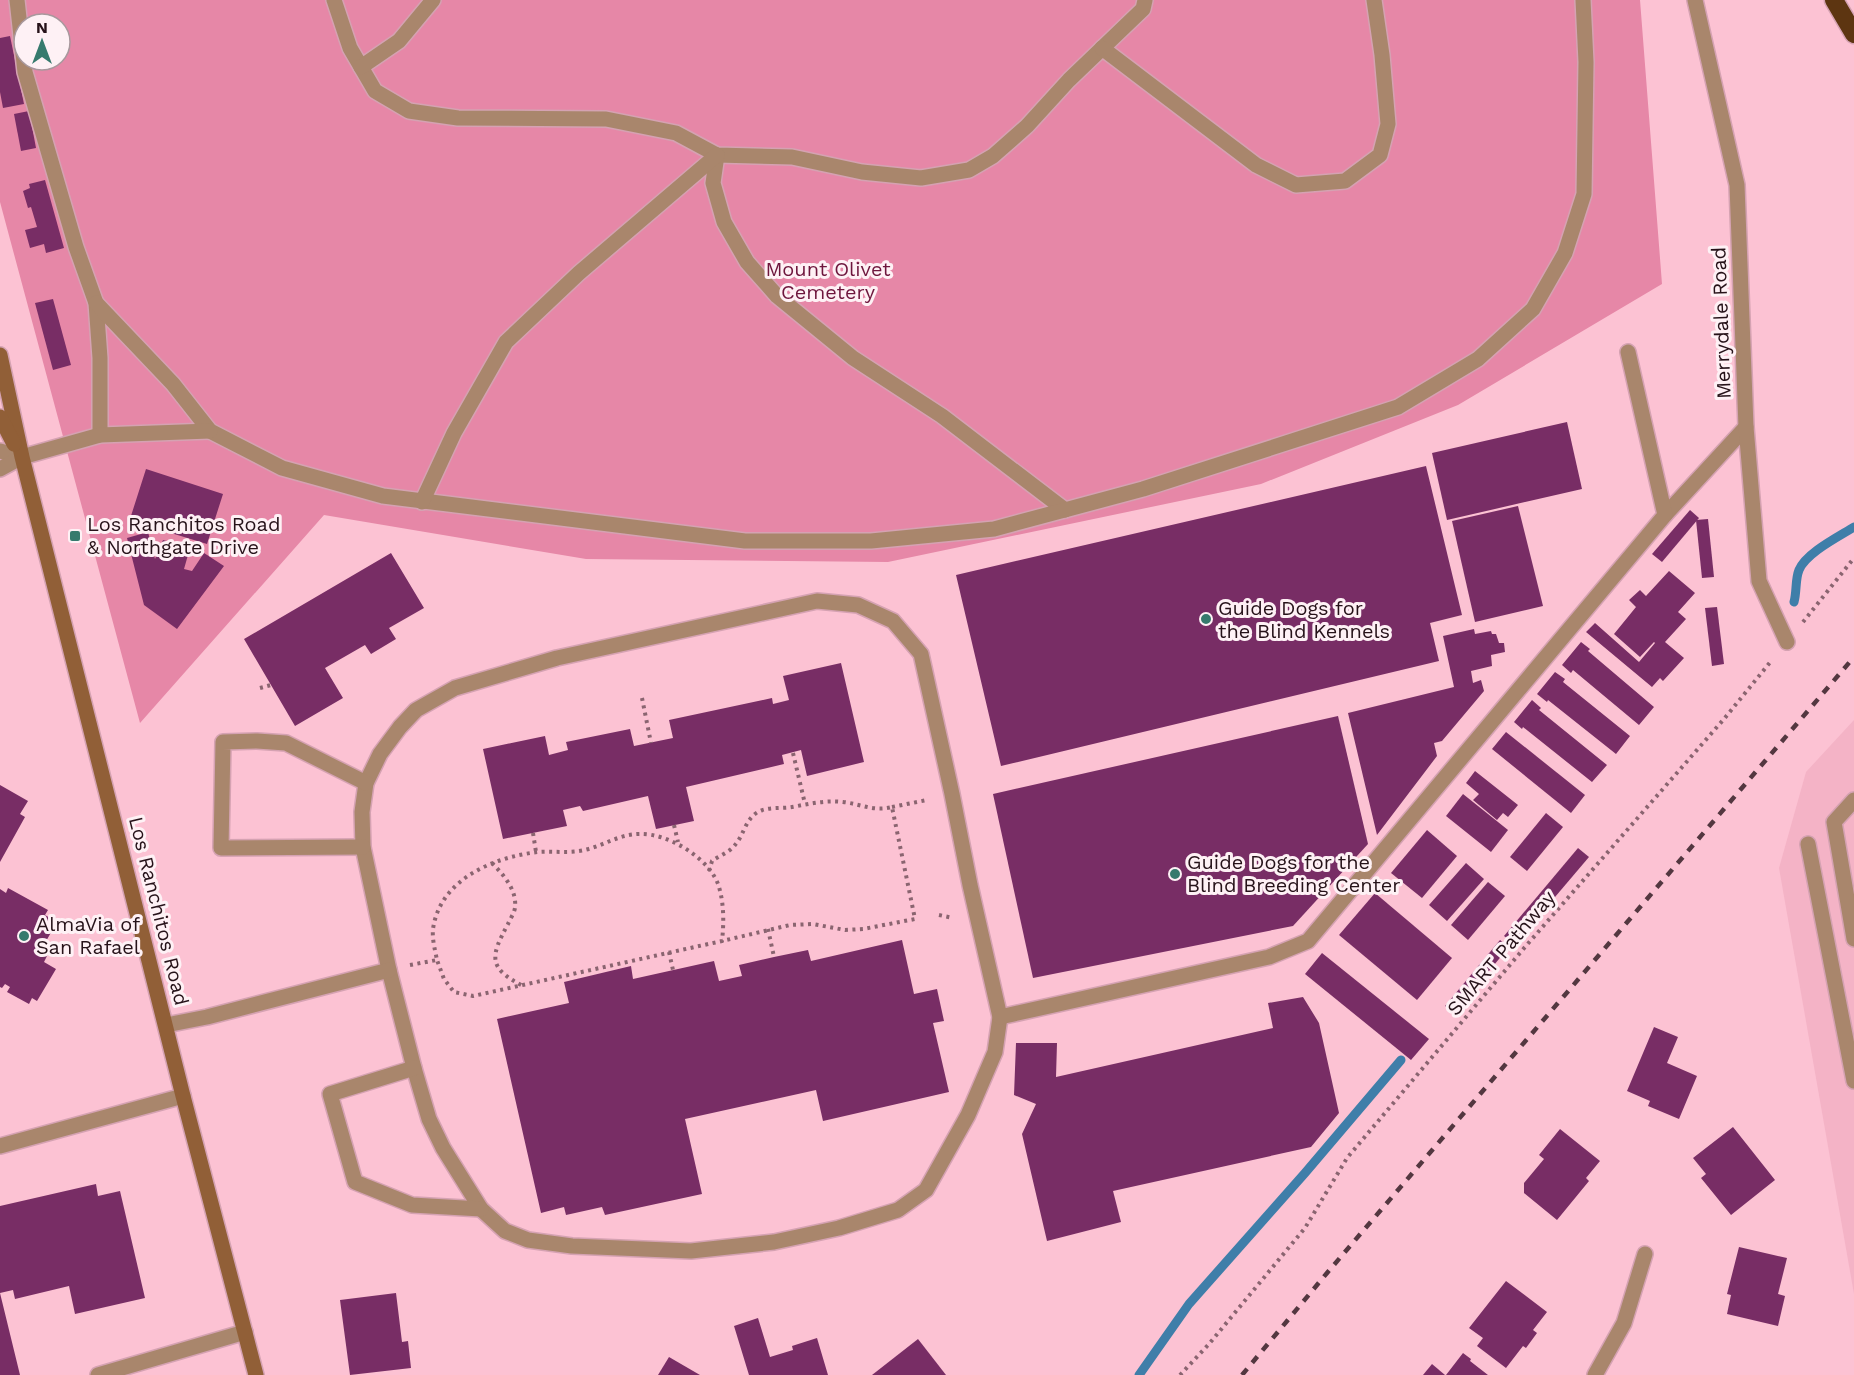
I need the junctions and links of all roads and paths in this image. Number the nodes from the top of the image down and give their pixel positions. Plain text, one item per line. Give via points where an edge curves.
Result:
1 (17, 0) edge
2 (334, 0) edge
3 (433, 0) edge
4 (1145, 0) edge
5 (1374, 0) edge
6 (1583, 0) edge
7 (1695, 0) edge
8 (1834, 0) edge
9 (1854, 34) edge
10 (1102, 48) junction
11 (361, 67) junction
12 (717, 155) junction
13 (96, 303) junction
14 (1628, 352) dead end
15 (0, 355) edge
16 (0, 417) edge
17 (1746, 427) junction
18 (210, 431) junction
19 (100, 435) junction
20 (0, 451) edge
21 (22, 457) junction
22 (0, 469) edge
23 (422, 502) junction
24 (1065, 510) junction
25 (1665, 515) junction
26 (1854, 559) edge
27 (1787, 642) junction
28 (271, 685) dead end
29 (260, 688) dead end
30 (642, 698) dead end
31 (651, 743) dead end
32 (793, 753) dead end
33 (366, 783) junction
34 (927, 800) dead end
35 (1854, 800) edge
36 (805, 804) junction
37 (892, 807) junction
38 (674, 825) dead end
39 (532, 833) dead end
40 (678, 843) junction
41 (1808, 844) dead end
42 (363, 847) junction
43 (536, 852) junction
44 (492, 863) junction
45 (709, 871) junction
46 (939, 915) dead end
47 (957, 919) dead end
48 (768, 929) junction
49 (1854, 939) edge
50 (722, 941) junction
51 (669, 952) junction
52 (774, 957) dead end
53 (437, 960) junction
54 (409, 965) dead end
55 (388, 970) junction
56 (673, 970) dead end
57 (523, 986) junction
58 (1000, 1017) junction
59 (166, 1025) junction
60 (414, 1068) junction
61 (1854, 1081) edge
62 (183, 1096) junction
63 (0, 1146) edge
64 (481, 1209) junction
65 (1645, 1254) dead end
66 (245, 1332) junction
67 (98, 1375) edge
68 (256, 1375) edge
69 (1180, 1375) edge
70 (1594, 1375) edge

1 - 13 street via 25,72
2 - 11 street via 350,48
3 - 11 street via 399,42
4 - 10 street via 1143,9
5 - 10 street via 1388,124 1380,155 1345,181 1296,185 1256,165
6 - 24 street via 1584,194 1565,253 1533,309 1478,359 1398,407
7 - 17 street, Merrydale Road via 1737,185
8 - 9 highway
10 - 12 street via 1027,126 993,156 969,170 921,178 862,172 792,156
11 - 12 street via 375,91 409,111 458,118 606,119 676,133
12 - 23 street via 579,273 506,342 453,433
12 - 24 street via 713,183 724,222 747,262 777,296 853,358 942,416
13 - 18 street via 173,384
13 - 19 street
14 - 25 street
15 - 21 main road, Los Ranchitos Road
16 - 21 main road, Los Ranchitos Road
17 - 25 street
17 - 27 street, Merrydale Road via 1759,580
18 - 19 street
18 - 23 street via 282,468 383,496
19 - 21 street
20 - 21 street
21 - 22 street
21 - 59 main road, Los Ranchitos Road
23 - 24 street via 745,541 871,541 994,529
25 - 58 street via 1308,941 1269,957
26 - 27 path, SMART Pathway
27 - 69 path, SMART Pathway via 1347,1158 1305,1228
28 - 29 path
30 - 31 path
32 - 36 path
33 - 42 street
33 - 42 street via 286,743 223,742 221,848
33 - 58 street via 380,754 400,727 416,710 455,688 557,658 817,601 858,605 893,621 921,654
34 - 37 path
35 - 49 street via 1834,822
36 - 37 path via 839,801 871,809
36 - 45 path via 756,813 734,847 712,861
37 - 48 path via 915,919 854,930 813,924
38 - 40 path
39 - 43 path
40 - 43 path via 640,834 612,838 578,851
40 - 45 path
41 - 61 street
42 - 55 street
43 - 44 path
44 - 53 path via 468,875 437,909 432,931
44 - 57 path via 505,877 516,908 499,939 494,958 497,968
45 - 50 path via 718,884 723,910
46 - 47 path
48 - 50 path
48 - 52 path
50 - 51 path
51 - 56 path
51 - 57 path
53 - 54 path
53 - 57 path via 453,992 472,996
55 - 59 street
55 - 60 street
58 - 64 street via 995,1052 968,1115 926,1190 898,1210 774,1242 691,1251 572,1246 528,1240 505,1231
59 - 62 main road, Los Ranchitos Road
60 - 64 street via 438,1138
60 - 64 street via 330,1094 355,1182 412,1205
62 - 63 street
62 - 66 main road, Los Ranchitos Road
65 - 70 street via 1624,1323
66 - 67 street
66 - 68 main road, Los Ranchitos Road

